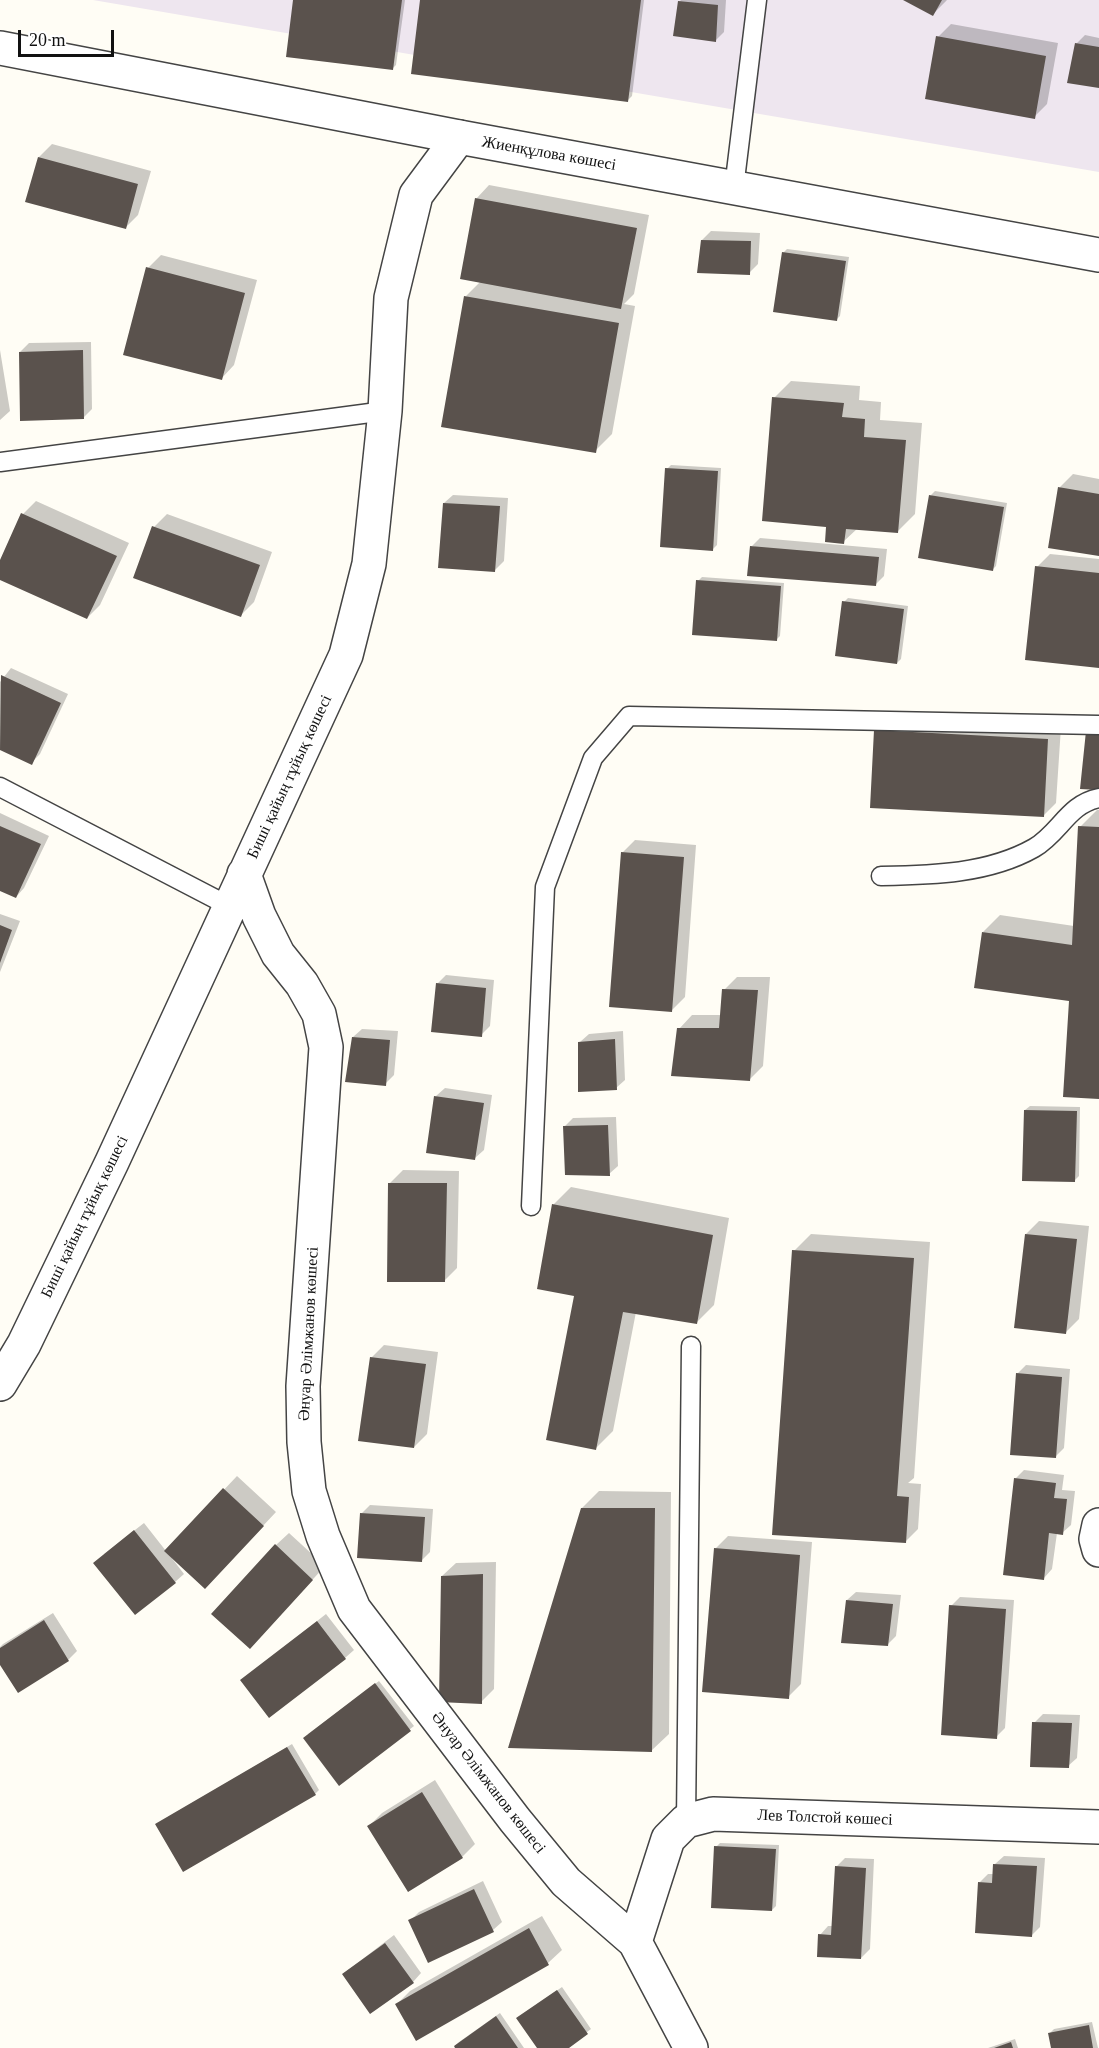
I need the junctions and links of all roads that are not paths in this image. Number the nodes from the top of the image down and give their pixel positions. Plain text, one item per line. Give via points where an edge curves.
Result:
1 (757, 0) edge
2 (0, 48) edge
3 (459, 137) junction
4 (734, 188) junction
5 (1099, 255) edge
6 (385, 411) junction
7 (0, 462) edge
8 (1099, 725) edge
9 (0, 787) edge
10 (1099, 798) edge
11 (244, 874) junction
12 (881, 876) dead end
13 (229, 906) junction
14 (531, 1206) dead end
15 (692, 1346) dead end
16 (0, 1384) edge
17 (1099, 1525) edge
18 (1099, 1550) edge
19 (686, 1821) junction
20 (1099, 1827) edge
21 (634, 1942) junction
22 (691, 2048) edge

1 - 4 lane
2 - 3 street, Жиенқұлова көшесі
3 - 4 street, Жиенқұлова көшесі
3 - 6 street, Биші қайың тұйық көшесі via 416,195 391,298
4 - 5 street, Жиенқұлова көшесі
6 - 7 lane
6 - 11 street, Биші қайың тұйық көшесі via 369,564 346,655
8 - 14 lane via 629,717 593,758 545,887
9 - 13 lane
10 - 12 lane via 1072,810 1036,847 1003,861 943,875
11 - 13 street, Биші қайың тұйық көшесі
11 - 21 street, Әнуар Әлімжанов көшесі via 278,954 319,1014 326,1047 303,1386 309,1491 322,1536 354,1609 487,1783 566,1882
13 - 16 street, Биші қайың тұйық көшесі via 112,1162 24,1344
15 - 19 lane
17 - 18 street
19 - 20 street, Лев Толстой көшесі via 713,1814
19 - 21 street via 668,1839
21 - 22 street, Әнуар Әлімжанов көшесі

